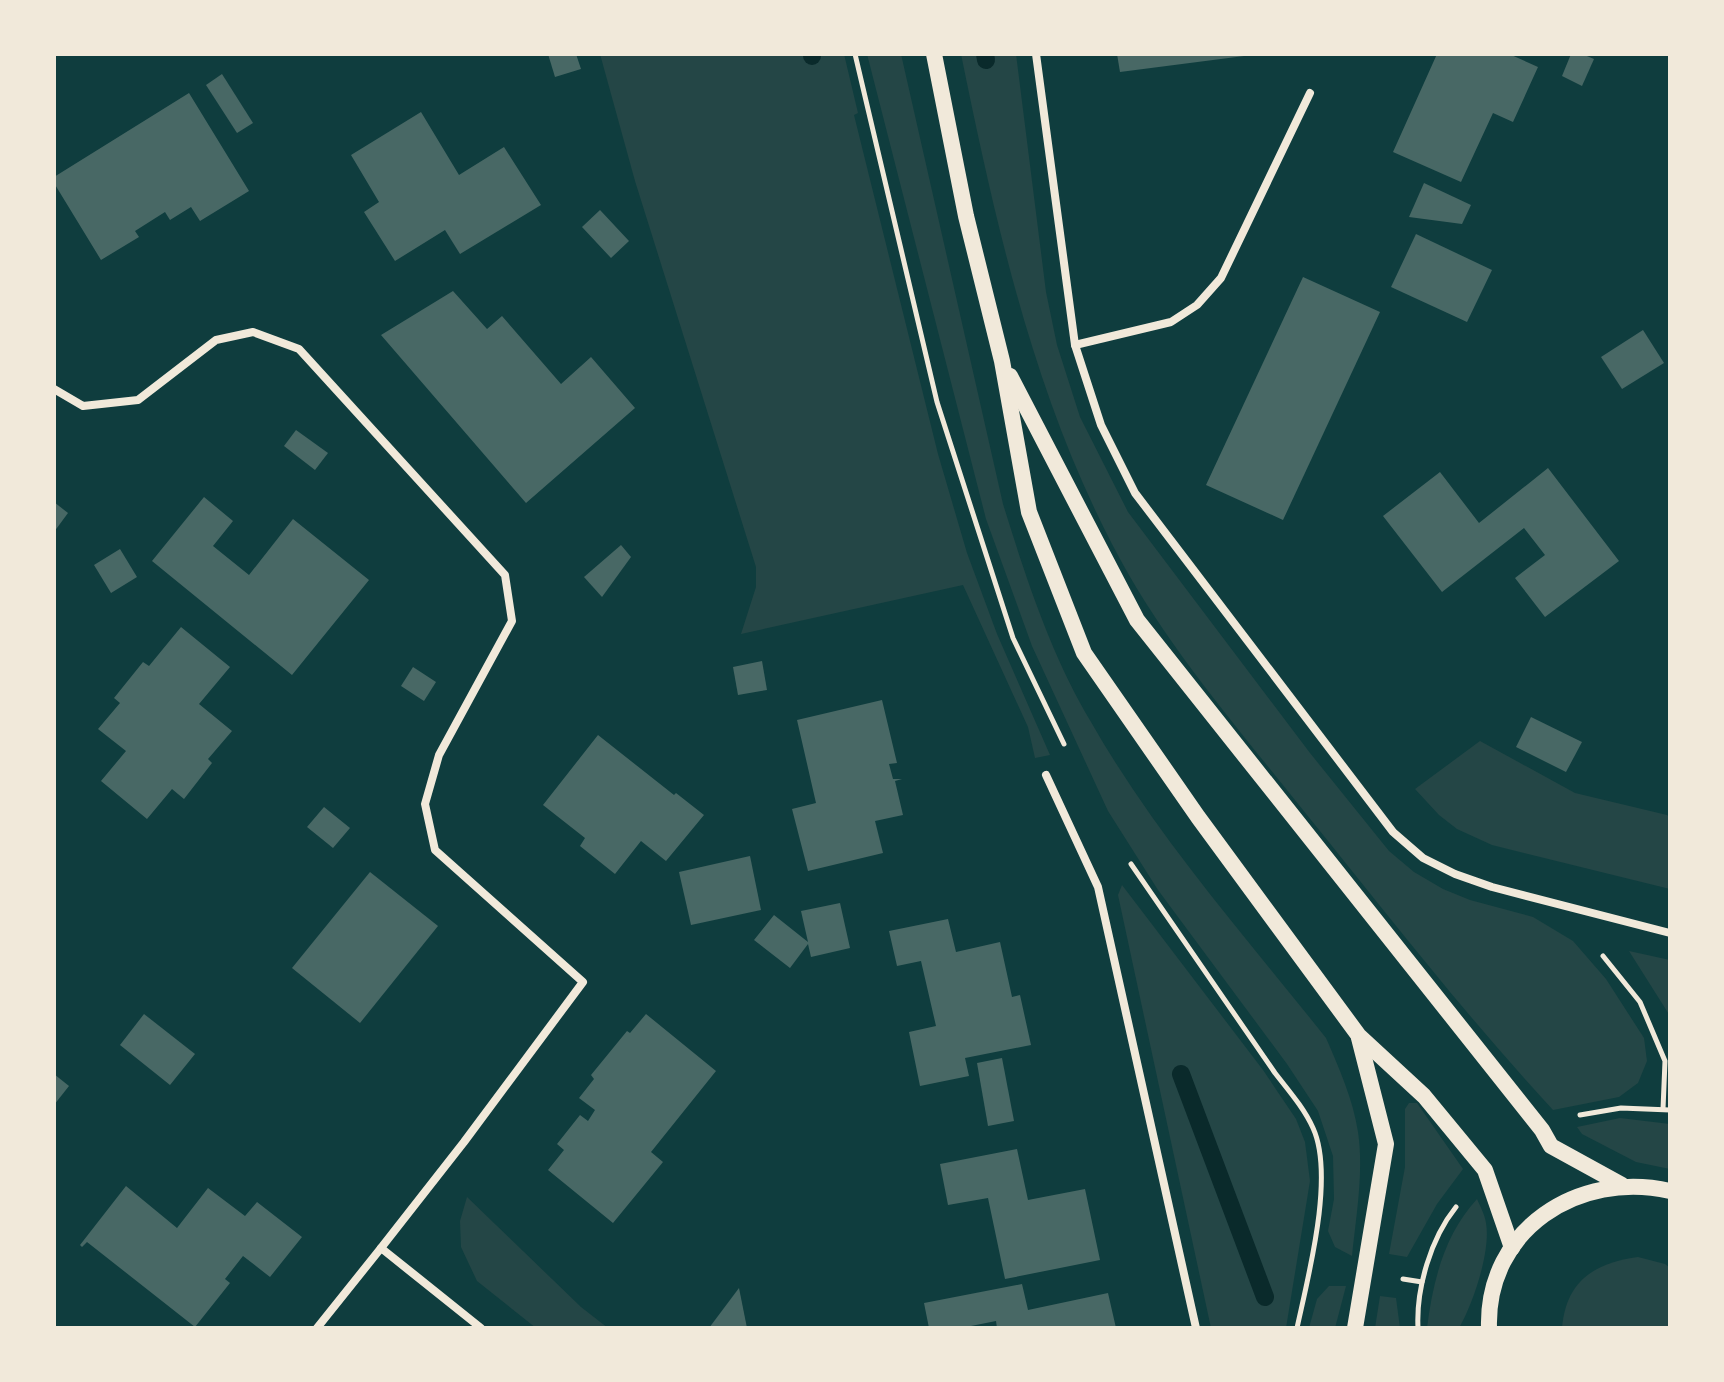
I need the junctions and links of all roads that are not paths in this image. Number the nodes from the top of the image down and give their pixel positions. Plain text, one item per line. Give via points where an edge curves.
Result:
1 (934, 54) edge
2 (1036, 54) edge
3 (1310, 93) dead end
4 (1075, 345) junction
5 (1002, 361) junction
6 (54, 389) edge
7 (1046, 775) dead end
8 (1670, 933) edge
9 (1359, 1036) junction
10 (1622, 1185) junction
11 (1670, 1191) edge
12 (381, 1248) junction
13 (1512, 1248) junction
14 (317, 1328) edge
15 (481, 1328) edge
16 (1196, 1328) edge
17 (1355, 1328) edge
18 (1489, 1328) edge

1 - 5 main road
2 - 4 street
3 - 4 street via 1221,278 1197,305 1171,322
4 - 8 street via 1101,425 1135,493 1393,832 1423,858 1455,874
5 - 9 main road via 1029,512 1084,653
5 - 10 main road via 1137,620 1551,1146
6 - 12 street via 83,406 138,400 216,340 253,332 299,349 505,575 512,621 439,755 425,804 435,850 583,982
7 - 16 street via 1098,887
9 - 13 main road via 1424,1096 1485,1170
9 - 17 main road via 1386,1144
10 - 11 main road
10 - 13 main road via 1562,1202
12 - 14 street
12 - 15 street
13 - 18 main road via 1496,1281

